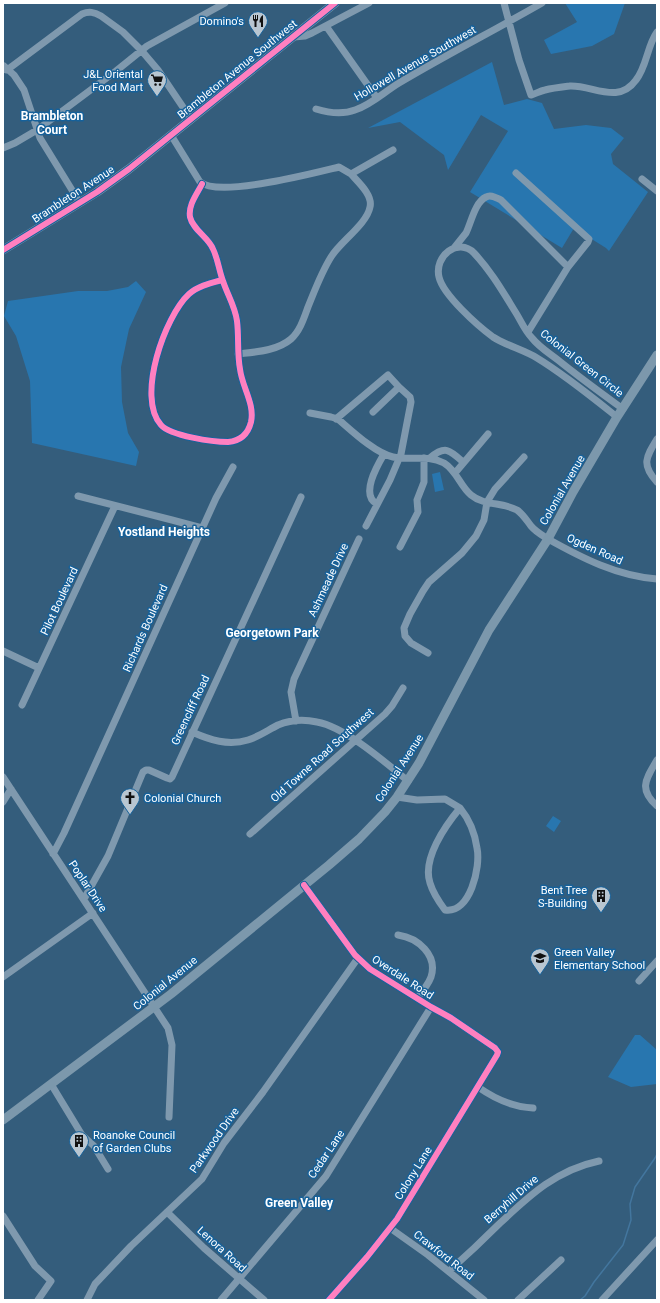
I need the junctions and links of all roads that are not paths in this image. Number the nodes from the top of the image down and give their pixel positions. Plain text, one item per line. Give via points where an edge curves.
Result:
1 (225, 3) edge
2 (335, 3) edge
3 (369, 3) edge
4 (504, 3) edge
5 (542, 3) edge
6 (509, 22) junction
7 (326, 26) junction
8 (657, 32) edge
9 (294, 37) junction
10 (142, 50) junction
11 (4, 68) edge
12 (377, 98) junction
13 (316, 109) dead end
14 (191, 119) junction
15 (37, 130) junction
16 (172, 136) junction
17 (3, 148) edge
18 (393, 150) dead end
19 (152, 151) joint
20 (516, 173) dead end
21 (351, 174) junction
22 (642, 179) dead end
23 (202, 184) junction
24 (657, 191) edge
25 (80, 203) junction
26 (466, 232) junction
27 (454, 248) junction
28 (3, 250) edge
29 (473, 252) junction
30 (568, 267) junction
31 (222, 280) junction
32 (528, 332) junction
33 (238, 354) junction
34 (657, 355) edge
35 (399, 387) junction
36 (623, 409) junction
37 (373, 412) dead end
38 (310, 413) dead end
39 (617, 417) junction
40 (336, 419) junction
41 (488, 434) dead end
42 (657, 439) edge
43 (384, 454) junction
44 (524, 457) dead end
45 (400, 458) junction
46 (427, 458) junction
47 (463, 462) junction
48 (233, 467) dead end
49 (455, 472) junction
50 (657, 482) edge
51 (78, 496) dead end
52 (301, 497) dead end
53 (487, 502) junction
54 (377, 504) junction
55 (115, 506) junction
56 (366, 526) dead end
57 (202, 528) junction
58 (359, 539) dead end
59 (548, 539) junction
60 (400, 547) dead end
61 (657, 579) edge
62 (3, 651) edge
63 (428, 653) dead end
64 (40, 668) junction
65 (403, 688) dead end
66 (22, 706) dead end
67 (296, 721) junction
68 (192, 732) junction
69 (354, 740) junction
70 (657, 760) edge
71 (3, 777) edge
72 (408, 781) junction
73 (11, 789) junction
74 (397, 797) junction
75 (3, 802) edge
76 (657, 806) edge
77 (460, 808) junction
78 (250, 834) dead end
79 (53, 854) junction
80 (304, 885) junction
81 (84, 899) junction
82 (93, 913) junction
83 (398, 935) dead end
84 (358, 958) junction
85 (657, 961) edge
86 (3, 977) edge
87 (639, 981) dead end
88 (417, 998) junction
89 (155, 1007) junction
90 (431, 1007) junction
91 (495, 1048) joint
92 (51, 1084) junction
93 (478, 1087) junction
94 (533, 1108) dead end
95 (169, 1117) dead end
96 (3, 1120) edge
97 (599, 1161) dead end
98 (108, 1169) dead end
99 (167, 1212) junction
100 (3, 1216) edge
101 (390, 1228) junction
102 (657, 1240) edge
103 (561, 1260) dead end
104 (449, 1272) junction
105 (239, 1279) junction
106 (38, 1300) edge
107 (87, 1300) edge
108 (221, 1300) edge
109 (264, 1300) edge
110 (329, 1300) edge
111 (484, 1300) edge
112 (518, 1300) edge
113 (602, 1300) edge

1 - 10 street
2 - 9 main road, Brambleton Avenue Southwest
3 - 7 street
4 - 6 street
5 - 6 street, Hollowell Avenue Southwest
6 - 8 street via 530,94 574,86 610,93 622,91 639,76
6 - 12 street, Hollowell Avenue Southwest
7 - 9 street via 305,36
7 - 12 street
9 - 14 main road, Brambleton Avenue Southwest
10 - 11 street via 123,32 96,13 86,12
10 - 14 street
10 - 15 street
11 - 15 street via 14,75 24,90
12 - 13 street, Hollowell Avenue Southwest via 363,107 348,112
14 - 16 main road, Brambleton Avenue Southwest
15 - 17 street
15 - 25 street
16 - 19 main road, Brambleton Avenue Southwest
16 - 23 street
18 - 21 street
19 - 25 main road, Brambleton Avenue
20 - 30 street via 589,239
21 - 23 street via 339,167 239,186 218,187
21 - 33 street via 369,197 371,206 365,218 330,258 298,331 284,344 266,350
22 - 24 street
23 - 31 street via 192,201 191,218 214,250
25 - 28 main road, Brambleton Avenue
26 - 27 street, Colonial Green Circle
26 - 29 street, Colonial Green Circle via 466,241
26 - 30 street, Colonial Green Circle via 481,201 486,196 493,196 501,200
27 - 29 street via 465,248
27 - 39 street, Colonial Green Circle via 442,258 438,271 439,278 466,313 494,338 541,361
29 - 32 street, Colonial Green Circle via 497,282
30 - 32 street
31 - 33 street via 236,316
31 - 33 street via 189,293 175,313 157,352 152,400 159,422 167,430 188,436 227,442 244,436 250,426 252,414 240,372
32 - 36 street, Colonial Green Circle via 537,343
34 - 36 main road, Colonial Avenue
35 - 37 street
35 - 40 street via 388,375
35 - 45 street via 411,402
36 - 39 main road, Colonial Avenue
38 - 40 street
39 - 59 main road, Colonial Avenue
40 - 43 street
41 - 47 street
42 - 50 street via 647,455 647,461 652,477
43 - 45 street
43 - 54 street via 370,485 370,497
44 - 53 street via 495,489
45 - 46 street
45 - 54 street
46 - 47 street via 446,450 454,452
46 - 49 street via 445,464
46 - 60 street via 424,482 417,500 418,512
47 - 49 street
48 - 57 street, Richards Boulevard
49 - 53 street, Ogden Road via 468,492 478,500
51 - 55 street
52 - 68 street, Greencliff Road
53 - 59 street, Ogden Road via 515,509 539,534
53 - 63 street via 484,520 476,536 462,553 429,582 404,628 406,638
54 - 56 street
55 - 57 street
55 - 64 street, Pilot Boulevard
57 - 79 street, Richards Boulevard
58 - 67 street, Ashmeade Drive via 294,679 291,692
59 - 61 street, Ogden Road via 608,569
59 - 72 main road, Colonial Avenue via 489,630 433,740
62 - 64 street
64 - 66 street, Pilot Boulevard
65 - 69 street, Old Towne Road Southwest via 385,714
67 - 68 street via 278,725 239,742 218,742
67 - 69 street via 323,723
68 - 81 street, Greencliff Road via 170,779 149,770 143,772 108,856
69 - 72 street
69 - 78 street, Old Towne Road Southwest
70 - 76 street via 646,780 645,789 648,797
71 - 73 street, Poplar Drive
72 - 74 main road, Colonial Avenue
73 - 75 street
73 - 79 street, Poplar Drive
74 - 77 street via 417,800 445,799
74 - 80 main road, Colonial Avenue via 359,839
77 - 77 street via 444,831 428,863 430,883 437,898 445,910 451,911 460,906 469,895 478,867 474,832
79 - 81 street, Poplar Drive
80 - 84 street, Overdale Road
80 - 89 main road, Colonial Avenue
81 - 82 street, Poplar Drive
82 - 86 street
82 - 89 street, Poplar Drive
83 - 88 street via 412,938 426,950 432,962 430,978
84 - 88 street, Overdale Road via 370,969
84 - 99 street, Parkwood Drive via 224,1143 202,1179
85 - 87 street
88 - 90 street, Overdale Road
89 - 92 main road, Colonial Avenue
89 - 95 street, Poplar Drive via 168,1028 172,1045
90 - 91 street, Overdale Road
90 - 105 street, Cedar Lane via 326,1176
91 - 93 street, Colony Lane via 497,1055
92 - 96 main road, Colonial Avenue
92 - 98 street via 82,1135 94,1146
93 - 94 street via 508,1104
93 - 101 street, Colony Lane
97 - 104 street, Berryhill Drive via 568,1171 545,1184
99 - 105 street, Lenora Road
99 - 107 street, Parkwood Drive via 95,1284
100 - 106 street via 35,1266 51,1281
101 - 104 street, Crawford Road
101 - 110 street, Colony Lane
102 - 113 street
103 - 112 street
104 - 111 street, Crawford Road
105 - 108 street, Cedar Lane
105 - 109 street, Lenora Road

